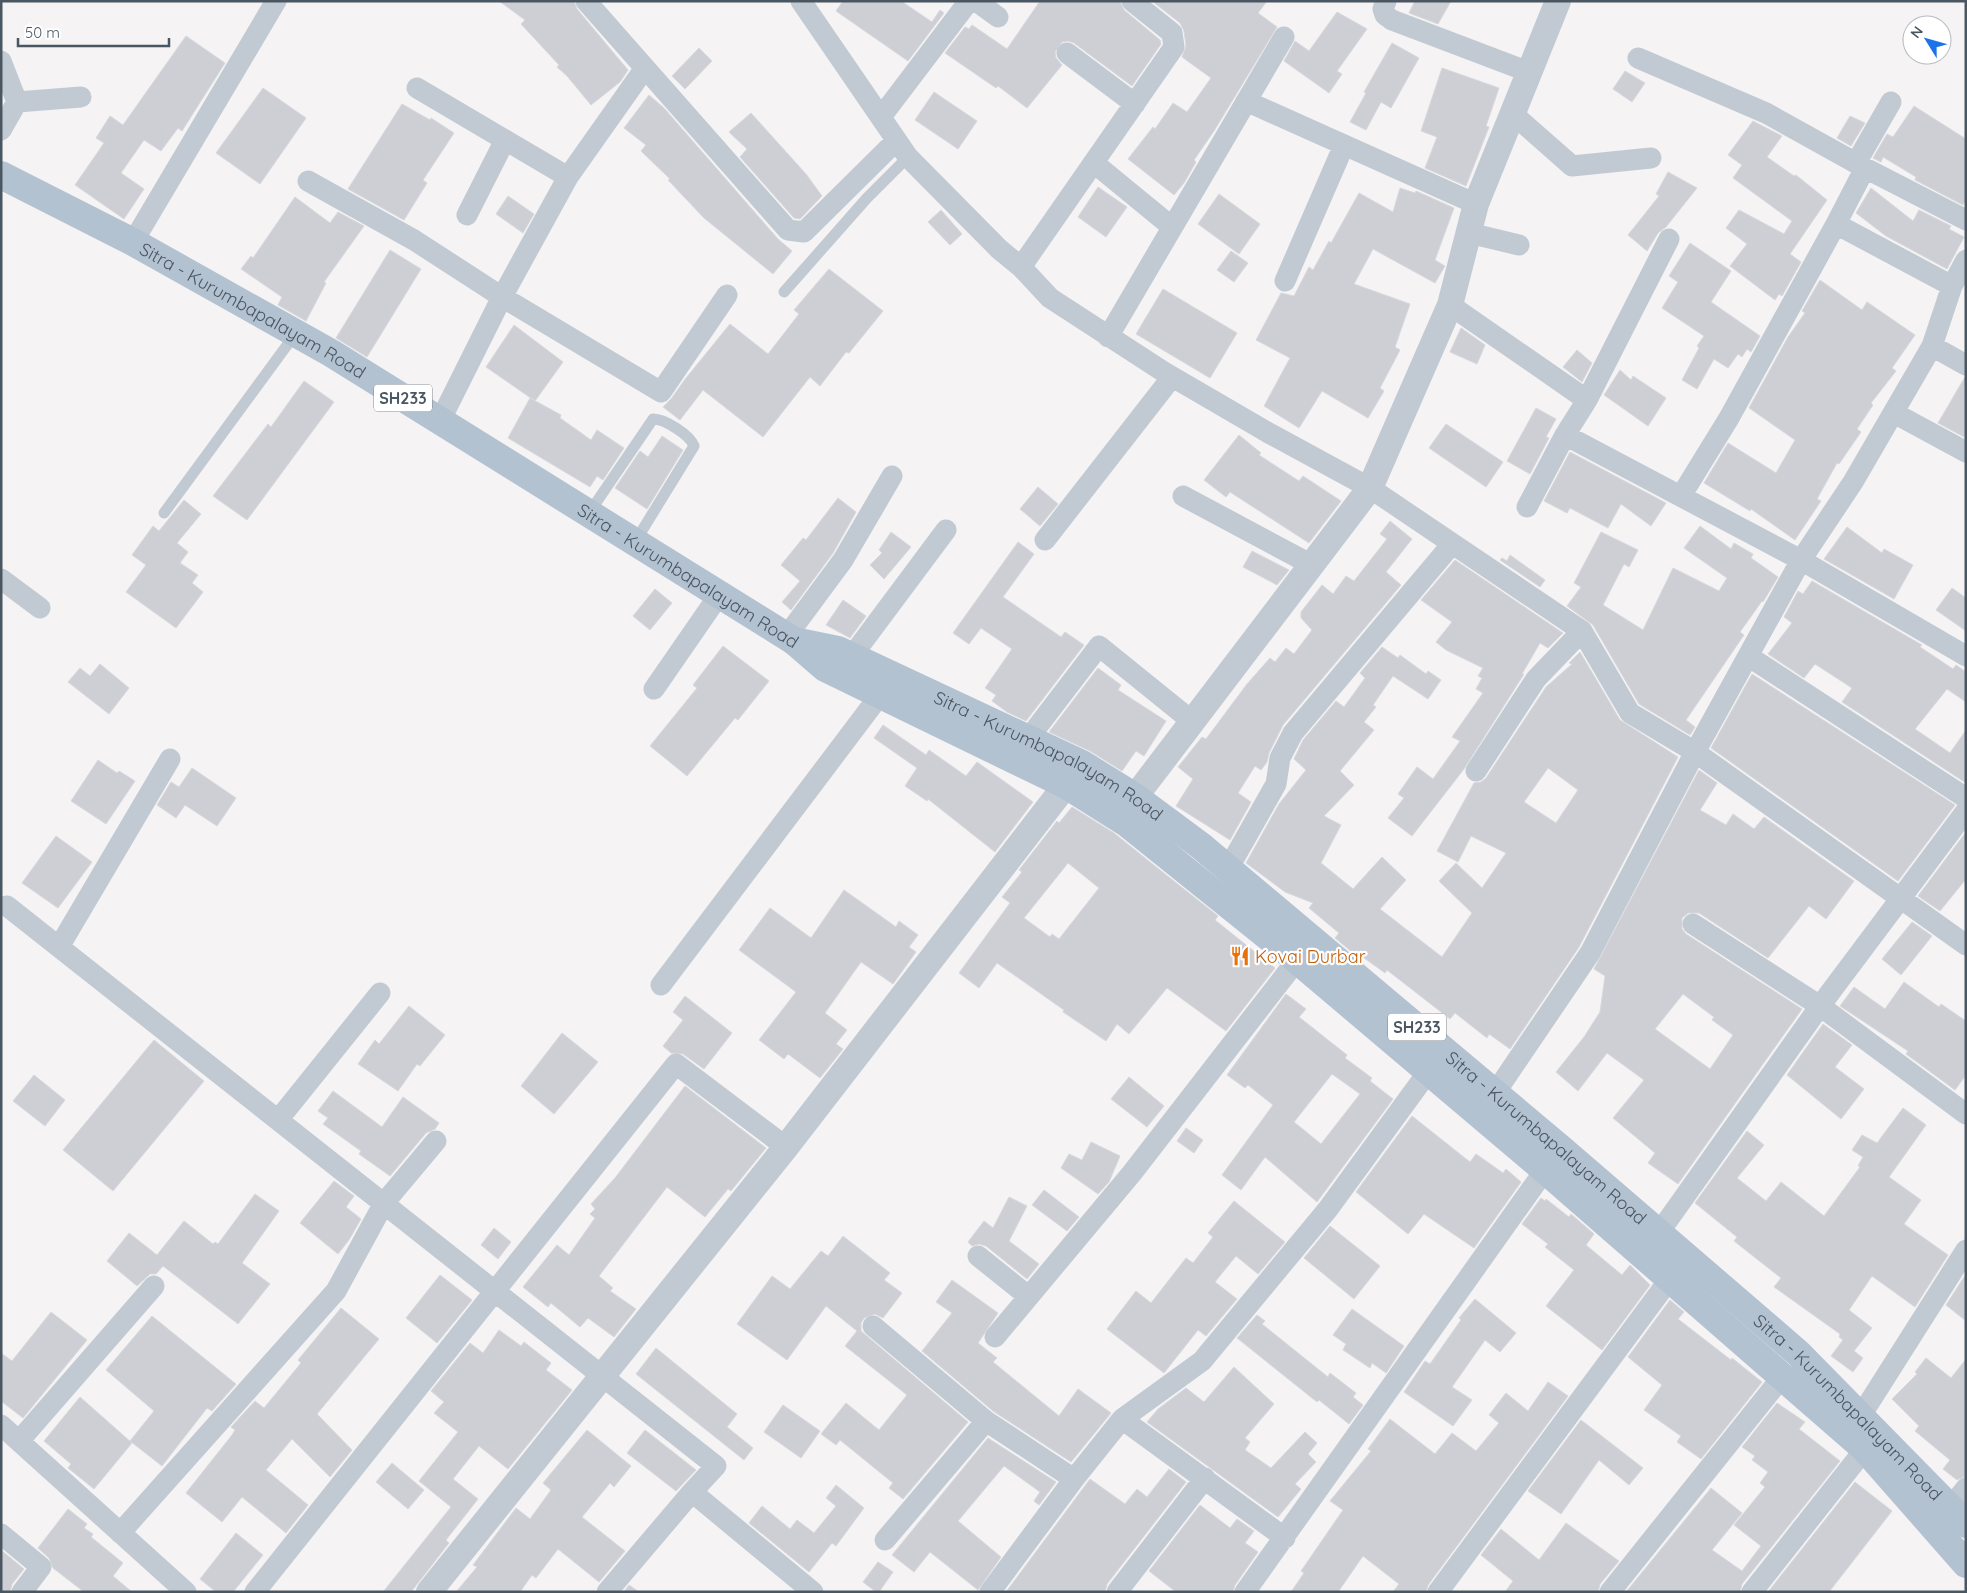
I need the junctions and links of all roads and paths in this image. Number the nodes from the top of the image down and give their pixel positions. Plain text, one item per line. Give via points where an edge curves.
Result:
1 (276, 1) edge
2 (586, 1) edge
3 (801, 1) edge
4 (969, 1) edge
5 (976, 1) edge
6 (1132, 1) edge
7 (1386, 1) edge
8 (1558, 1) edge
9 (998, 17) dead end
10 (1284, 37) dead end
11 (1067, 53) dead end
12 (1638, 58) dead end
13 (1, 61) edge
14 (645, 68) junction
15 (1529, 72) junction
16 (417, 88) dead end
17 (82, 97) dead end
18 (1246, 101) junction
19 (17, 102) junction
20 (1891, 102) dead end
21 (1135, 104) junction
22 (1513, 114) junction
23 (881, 117) junction
24 (1, 130) edge
25 (505, 140) junction
26 (1344, 145) junction
27 (902, 149) junction
28 (1651, 158) dead end
29 (1094, 163) junction
30 (1860, 165) junction
31 (1, 175) edge
32 (568, 177) junction
33 (308, 181) dead end
34 (1476, 204) junction
35 (467, 215) dead end
36 (1966, 220) edge
37 (1836, 224) junction
38 (1172, 227) junction
39 (1469, 233) junction
40 (1669, 239) dead end
41 (133, 242) junction
42 (1519, 245) dead end
43 (1966, 260) edge
44 (1021, 267) junction
45 (1285, 281) dead end
46 (1952, 286) junction
47 (784, 292) dead end
48 (727, 294) dead end
49 (502, 296) junction
50 (1450, 305) junction
51 (296, 333) junction
52 (1108, 337) junction
53 (1932, 346) junction
54 (1966, 365) edge
55 (1172, 377) junction
56 (1587, 400) junction
57 (1894, 413) junction
58 (440, 420) junction
59 (1565, 436) junction
60 (1966, 452) edge
61 (892, 476) dead end
62 (1370, 488) junction
63 (1183, 496) dead end
64 (1681, 496) junction
65 (1527, 507) dead end
66 (164, 513) dead end
67 (589, 513) junction
68 (946, 530) dead end
69 (1045, 540) dead end
70 (635, 542) junction
71 (1452, 544) junction
72 (1801, 560) junction
73 (1312, 564) junction
74 (1, 580) edge
75 (719, 594) junction
76 (40, 608) dead end
77 (1582, 631) junction
78 (790, 639) junction
79 (852, 656) junction
80 (1748, 656) junction
81 (1966, 656) edge
82 (654, 689) dead end
83 (880, 695) junction
84 (1193, 722) junction
85 (1028, 739) junction
86 (1695, 752) junction
87 (170, 759) dead end
88 (1476, 771) dead end
89 (1074, 774) junction
90 (1135, 798) junction
91 (1966, 798) edge
92 (1966, 811) edge
93 (1228, 869) junction
94 (1900, 898) junction
95 (7, 906) dead end
96 (1693, 924) dead end
97 (1966, 945) edge
98 (59, 947) junction
99 (1297, 960) junction
100 (660, 986) dead end
101 (380, 993) dead end
102 (1820, 1006) junction
103 (1428, 1072) junction
104 (1495, 1093) junction
105 (1966, 1114) edge
106 (278, 1120) junction
107 (436, 1141) dead end
108 (786, 1147) junction
109 (1545, 1170) junction
110 (384, 1203) junction
111 (1658, 1234) junction
112 (1966, 1250) edge
113 (978, 1256) dead end
114 (1669, 1280) junction
115 (154, 1286) dead end
116 (494, 1290) junction
117 (1028, 1296) junction
118 (873, 1326) dead end
119 (994, 1337) dead end
120 (604, 1376) junction
121 (1782, 1377) junction
122 (1860, 1417) junction
123 (1122, 1419) junction
124 (986, 1421) junction
125 (1, 1425) edge
126 (19, 1441) junction
127 (1865, 1449) junction
128 (1205, 1478) junction
129 (1074, 1479) junction
130 (692, 1492) junction
131 (1961, 1507) edge
132 (120, 1533) junction
133 (1, 1534) edge
134 (1285, 1538) junction
135 (885, 1540) dead end
136 (1966, 1564) edge
137 (22, 1592) edge
138 (186, 1592) edge
139 (255, 1592) edge
140 (429, 1592) edge
141 (607, 1592) edge
142 (813, 1592) edge
143 (990, 1592) edge
144 (1117, 1592) edge
145 (1245, 1592) edge
146 (1438, 1592) edge
147 (1610, 1592) edge
148 (1752, 1592) edge

1 - 41 street
2 - 14 street
3 - 23 street
4 - 23 street
5 - 9 street
6 - 21 street via 1172,33 1174,39 1174,47
7 - 15 street via 1383,9 1392,20
8 - 15 street
10 - 18 street
11 - 21 street
12 - 30 street via 1766,113
13 - 19 street
14 - 27 street via 788,230 796,233 804,232
14 - 32 street
15 - 22 street
16 - 25 street
17 - 19 street
18 - 26 street
18 - 38 street
19 - 24 street
20 - 30 street
21 - 29 street
22 - 28 street via 1572,166
22 - 34 street
23 - 27 street
25 - 32 street
25 - 35 street
26 - 34 street
26 - 45 street
27 - 44 street via 999,249
27 - 47 lane via 867,198
29 - 38 street
29 - 44 street
30 - 36 street
30 - 37 street
31 - 41 main road, Sitra - Kurumbapalayam Road / SH233
32 - 49 street
33 - 49 street via 414,240
34 - 39 street
37 - 46 street
37 - 64 street via 1729,418
38 - 52 street
39 - 42 street
39 - 50 street
40 - 56 street
41 - 51 main road, Sitra - Kurumbapalayam Road / SH233
43 - 46 street
44 - 52 street via 1050,298
46 - 53 street
48 - 49 street via 661,392
49 - 58 street
50 - 56 street
50 - 62 street
51 - 58 main road, Sitra - Kurumbapalayam Road / SH233
51 - 66 lane
52 - 55 street
53 - 54 street
53 - 57 street
55 - 62 street
55 - 69 street
56 - 59 street
57 - 60 street
57 - 72 street
58 - 67 main road, Sitra - Kurumbapalayam Road / SH233
59 - 64 street
59 - 65 street
61 - 78 street via 843,560
62 - 71 street
62 - 73 street
63 - 73 street
64 - 72 street
67 - 70 main road, Sitra - Kurumbapalayam Road / SH233
67 - 70 lane via 654,420 660,420 691,439 694,446
68 - 79 street
70 - 75 main road, Sitra - Kurumbapalayam Road / SH233
71 - 77 street
71 - 93 street via 1293,733 1280,758 1276,784
72 - 80 street
72 - 81 street
73 - 84 street
74 - 76 street
75 - 78 main road, Sitra - Kurumbapalayam Road / SH233
75 - 82 street
77 - 86 street via 1630,713
77 - 88 street via 1536,679
78 - 79 main road, Sitra - Kurumbapalayam Road / SH233
78 - 83 main road via 825,668
79 - 85 main road, Sitra - Kurumbapalayam Road / SH233
80 - 86 street
80 - 91 street
83 - 89 main road
83 - 100 street
84 - 85 street via 1099,646
84 - 90 street
85 - 89 main road, Sitra - Kurumbapalayam Road / SH233
86 - 94 street
86 - 104 street via 1590,953
87 - 98 street
89 - 90 main road, Sitra - Kurumbapalayam Road / SH233
89 - 99 main road via 1128,824
89 - 108 street
90 - 93 main road, Sitra - Kurumbapalayam Road / SH233
92 - 94 street
93 - 104 main road, Sitra - Kurumbapalayam Road / SH233
94 - 97 street
94 - 102 street
95 - 98 street
96 - 102 street
98 - 106 street
99 - 103 main road
99 - 117 street via 1132,1173
101 - 106 street
102 - 105 street
102 - 111 street
103 - 109 main road
103 - 123 street via 1328,1209 1202,1361
104 - 111 main road, Sitra - Kurumbapalayam Road / SH233
106 - 110 street
107 - 110 street
108 - 116 street via 676,1064
108 - 120 street
109 - 114 main road
109 - 134 street
110 - 116 street
110 - 132 street via 336,1291
111 - 122 main road, Sitra - Kurumbapalayam Road / SH233 via 1798,1353
112 - 122 street
113 - 117 street
114 - 121 main road
114 - 146 street
115 - 126 street
116 - 120 street
116 - 139 street
117 - 119 street
118 - 124 street
120 - 130 street via 716,1466
120 - 140 street
121 - 127 main road
121 - 147 street
122 - 131 main road, Sitra - Kurumbapalayam Road / SH233
123 - 128 street
123 - 129 street
124 - 129 street
124 - 135 street
125 - 126 street
126 - 132 street
127 - 136 main road
127 - 148 street
128 - 134 street
128 - 144 street
129 - 143 street
130 - 141 street
130 - 142 street
132 - 138 street
133 - 137 street via 41,1567
134 - 145 street

